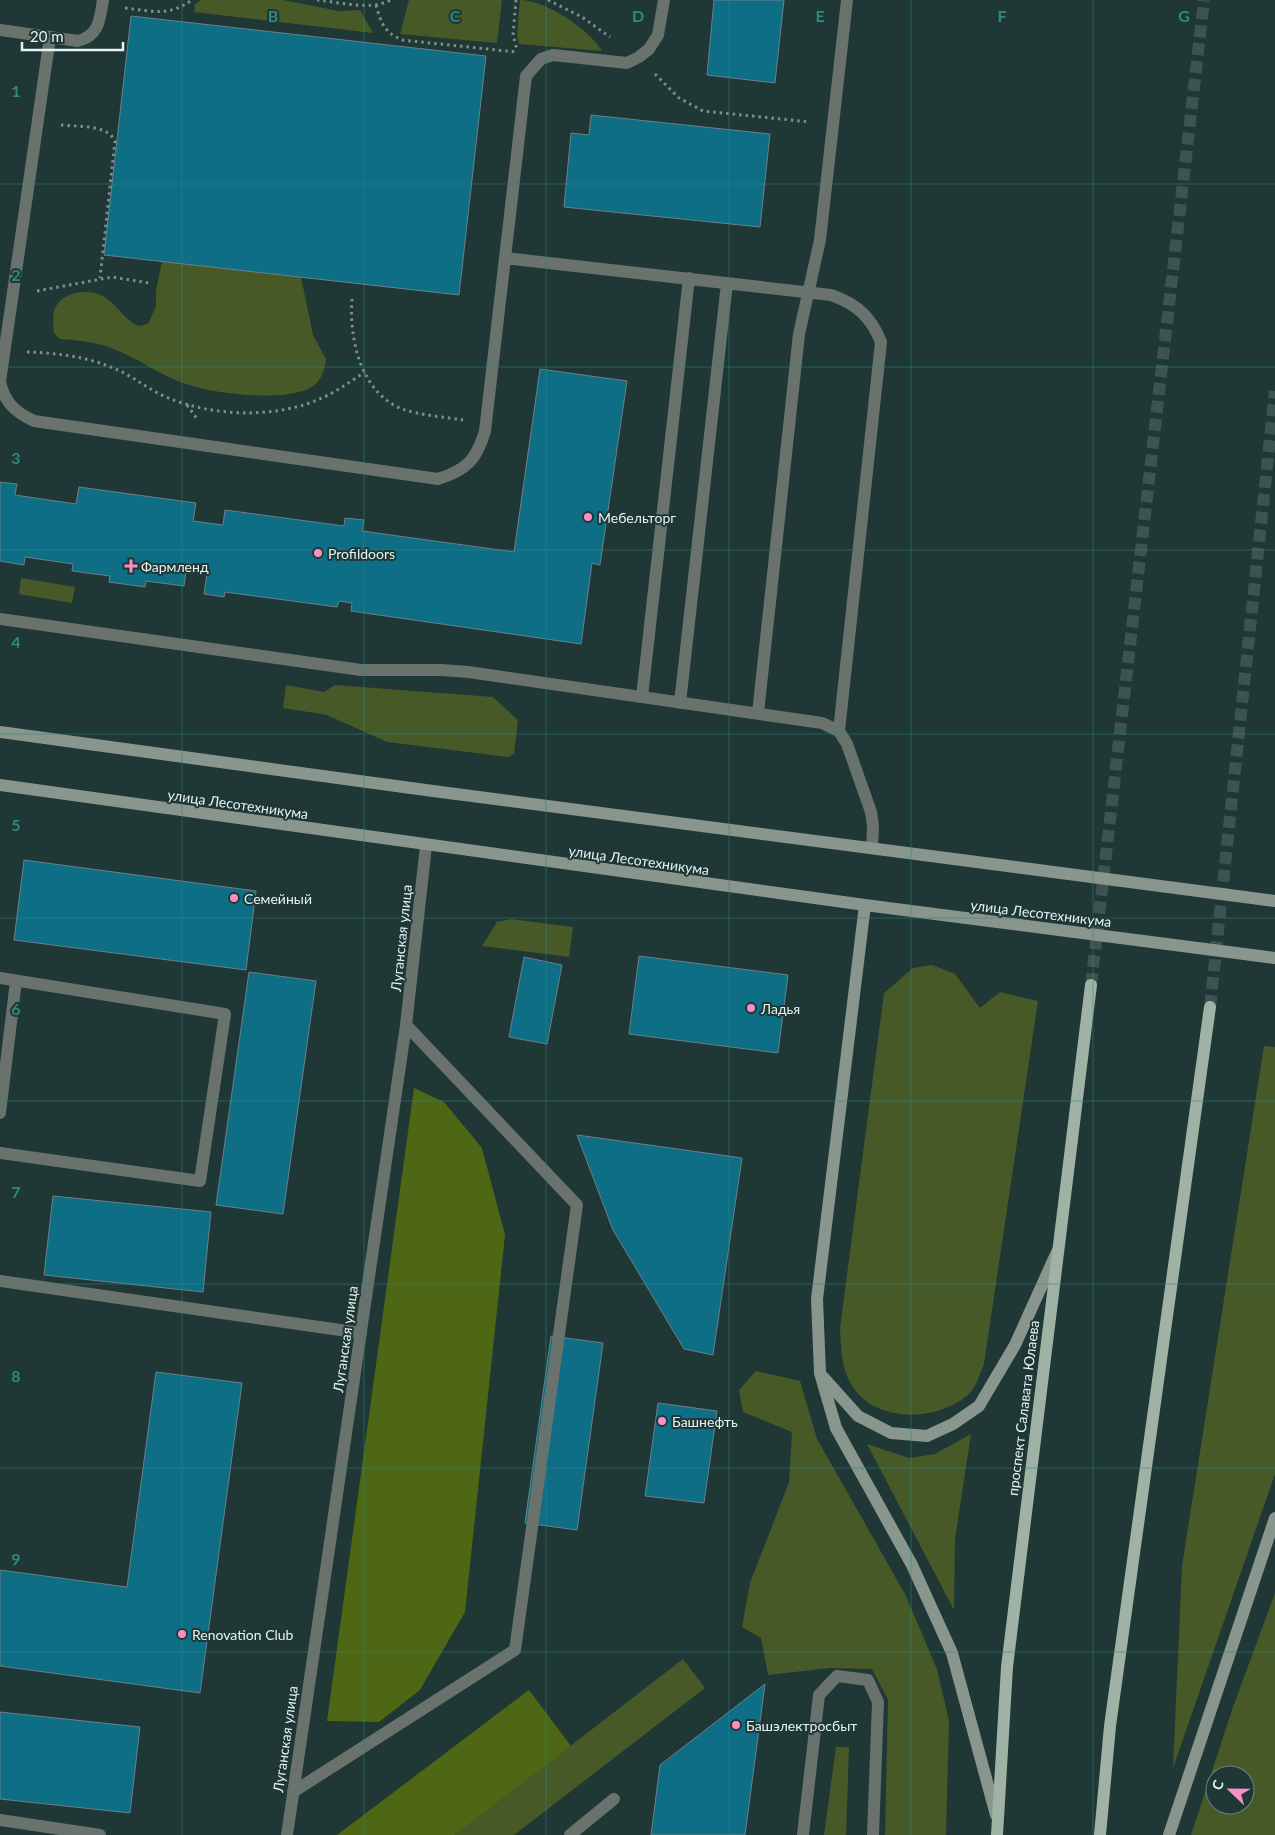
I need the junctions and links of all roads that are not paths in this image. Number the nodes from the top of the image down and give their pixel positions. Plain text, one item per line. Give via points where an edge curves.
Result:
1 (664, 0) edge
2 (847, 0) edge
3 (103, 3) edge
4 (0, 30) edge
5 (50, 37) junction
6 (505, 258) junction
7 (689, 278) junction
8 (727, 283) junction
9 (809, 292) junction
10 (0, 382) edge
11 (0, 619) edge
12 (642, 697) junction
13 (680, 703) junction
14 (758, 713) junction
15 (838, 731) junction
16 (0, 732) edge
17 (0, 785) edge
18 (426, 846) junction
19 (872, 848) junction
20 (1275, 901) edge
21 (865, 906) junction
22 (1275, 958) edge
23 (0, 978) edge
24 (16, 981) junction
25 (1091, 985) tunnel mouth
26 (1210, 1007) tunnel mouth
27 (406, 1025) junction
28 (0, 1113) edge
29 (0, 1153) edge
30 (1057, 1252) junction
31 (0, 1281) edge
32 (361, 1333) junction
33 (820, 1373) junction
34 (1275, 1518) edge
35 (293, 1792) junction
36 (614, 1799) dead end
37 (996, 1816) junction
38 (0, 1820) edge
39 (100, 1835) edge
40 (287, 1835) edge
41 (570, 1835) edge
42 (803, 1835) edge
43 (873, 1835) edge
44 (997, 1835) edge
45 (1100, 1835) edge
46 (1169, 1835) edge

1 - 6 street via 658,35 639,57 627,63 554,55 541,60 526,76
2 - 9 street via 820,240
3 - 5 street via 99,25 90,36 78,41
4 - 5 street
5 - 10 street
6 - 7 street
6 - 10 street via 486,425 480,450 468,465 438,479 34,421 10,407
7 - 8 street
7 - 12 street
8 - 9 street
8 - 13 street
9 - 14 street via 799,334
9 - 15 street via 831,294 856,306 867,316 881,342
11 - 12 street via 361,670 455,671
12 - 13 street
13 - 14 street
14 - 15 street via 822,723
15 - 19 street via 847,744 871,812
16 - 19 main road
17 - 18 main road, улица Лесотехникума
18 - 21 main road, улица Лесотехникума
18 - 27 street, Луганская улица
19 - 20 main road
21 - 22 main road, улица Лесотехникума
21 - 33 main road via 816,1299
23 - 24 street
24 - 28 street
24 - 29 street via 225,1014 200,1181
25 - 30 main road, проспект Салавата Юлаева
26 - 45 main road via 1110,1726
27 - 32 street, Луганская улица
27 - 35 street via 577,1206 515,1650
30 - 33 main road via 1015,1345 979,1406 953,1424 926,1436 891,1433 858,1416
30 - 37 main road, проспект Салавата Юлаева via 1008,1666
31 - 32 street
32 - 35 street, Луганская улица
33 - 37 main road via 836,1428 912,1565 952,1653
34 - 46 main road
35 - 40 street, Луганская улица
36 - 41 street
37 - 44 main road, проспект Салавата Юлаева
38 - 39 street
42 - 43 street via 819,1695 837,1676 868,1680 878,1702

